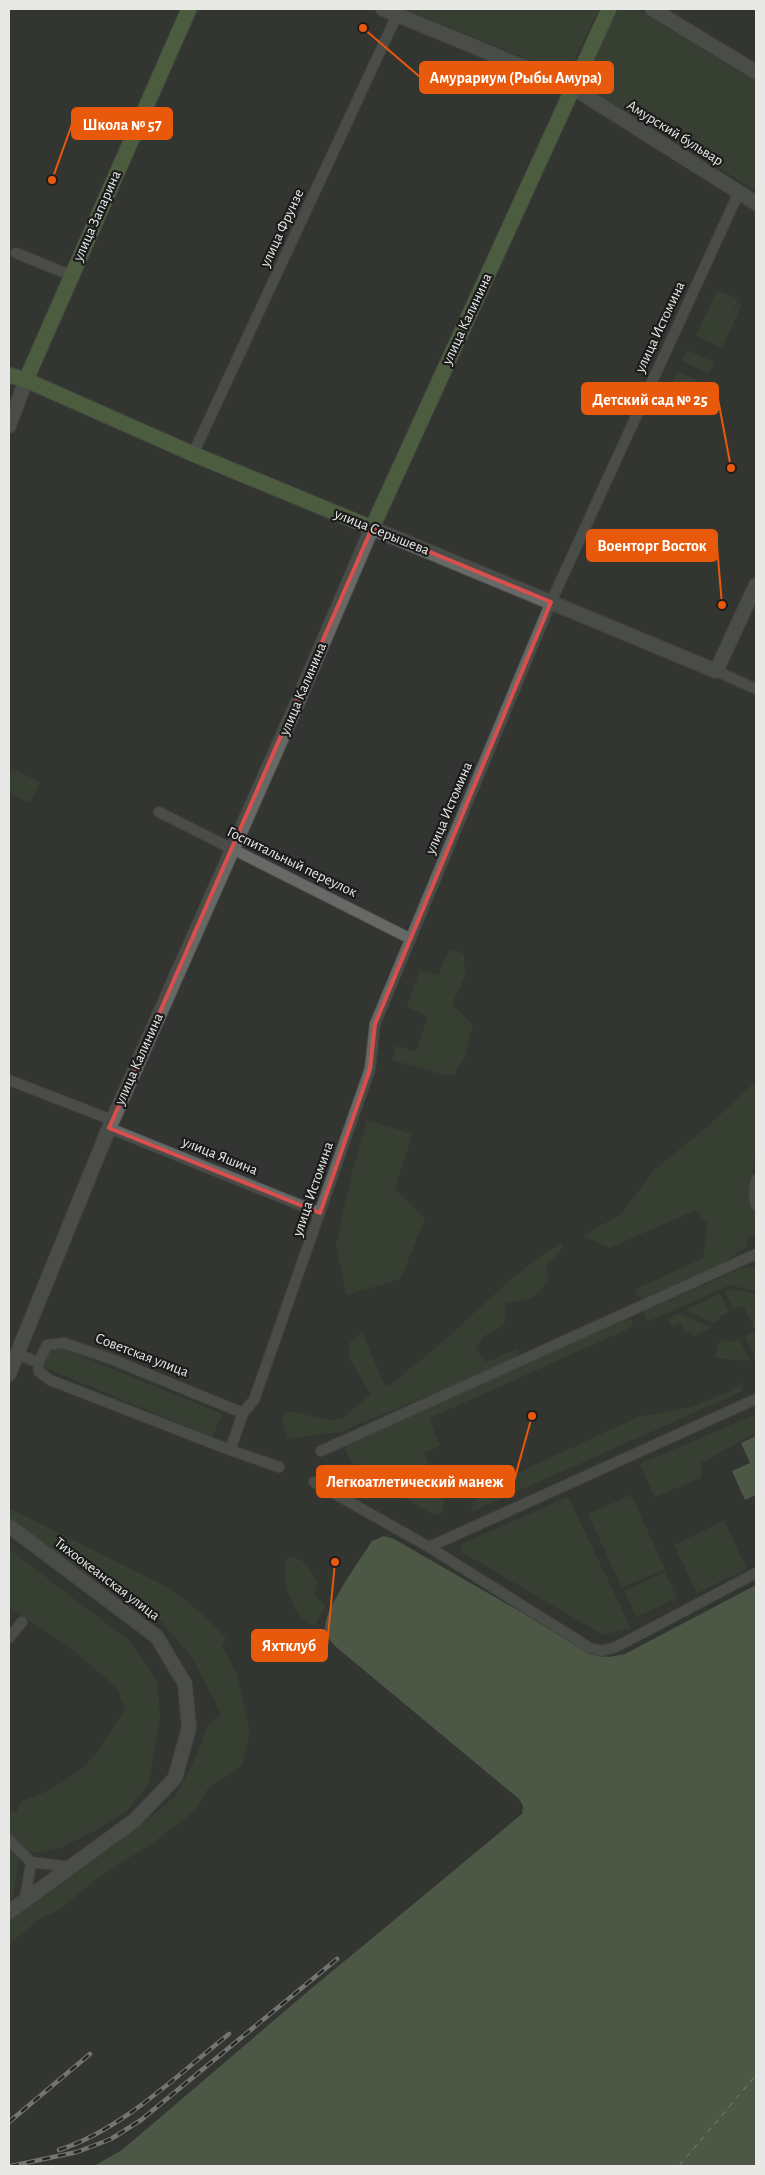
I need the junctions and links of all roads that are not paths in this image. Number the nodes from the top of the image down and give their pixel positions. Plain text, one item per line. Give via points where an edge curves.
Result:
1 (189, 9) edge
2 (383, 9) edge
3 (609, 9) edge
4 (652, 9) edge
5 (397, 15) junction
6 (756, 72) edge
7 (572, 87) junction
8 (739, 192) junction
9 (756, 203) edge
10 (16, 252) dead end
11 (70, 275) junction
12 (9, 376) edge
13 (26, 380) junction
14 (9, 426) edge
15 (193, 454) junction
16 (372, 528) junction
17 (756, 586) edge
18 (551, 602) junction
19 (716, 671) junction
20 (756, 689) edge
21 (159, 812) dead end
22 (231, 849) junction
23 (410, 939) junction
24 (9, 1080) edge
25 (111, 1124) junction
26 (756, 1180) edge
27 (756, 1205) edge
28 (320, 1213) junction
29 (756, 1254) edge
30 (13, 1352) edge
31 (38, 1363) junction
32 (9, 1374) edge
33 (756, 1400) edge
34 (243, 1413) junction
35 (230, 1450) junction
36 (321, 1452) dead end
37 (279, 1467) dead end
38 (314, 1482) dead end
39 (9, 1526) edge
40 (429, 1547) junction
41 (756, 1573) edge
42 (22, 1622) dead end
43 (9, 1638) edge
44 (9, 1840) edge
45 (31, 1862) junction
46 (70, 1867) junction
47 (25, 1900) junction
48 (9, 1912) edge

1 - 11 main road, улица Запарина
2 - 5 main road, Амурский бульвар
3 - 7 main road, улица Калинина
4 - 6 main road
5 - 7 main road, Амурский бульвар
5 - 15 street, улица Фрунзе
7 - 8 main road, Амурский бульвар
7 - 16 main road, улица Калинина
8 - 9 main road, Амурский бульвар
8 - 18 street, улица Истомина
10 - 11 street
11 - 13 main road, улица Запарина
12 - 13 main road, улица Серышева
13 - 14 main road, улица Запарина
13 - 15 main road, улица Серышева
15 - 16 main road, улица Серышева
16 - 18 main road, улица Серышева
16 - 22 main road, улица Калинина via 292,717
17 - 19 main road
18 - 19 main road, улица Серышева
18 - 23 street, улица Истомина
19 - 20 street, улица Серышева
21 - 22 street, Госпитальный переулок
22 - 23 street, Госпитальный переулок
22 - 25 main road, улица Калинина
23 - 28 street, улица Истомина via 375,1024 370,1070
24 - 25 street, улица Яшина
25 - 28 street, улица Яшина
25 - 30 main road, улица Калинина
26 - 27 street
28 - 34 street, улица Истомина via 254,1400
29 - 36 street
30 - 31 street
30 - 32 main road, улица Калинина
31 - 34 street, Советская улица via 47,1345 64,1343
31 - 35 street via 39,1372 50,1380
33 - 40 street
34 - 35 street, улица Истомина
35 - 37 street
38 - 40 street
39 - 46 main road, Тихоокеанская улица via 157,1637 185,1684 189,1728 175,1778 135,1820
40 - 41 street via 590,1648 602,1651 616,1647
42 - 43 street
44 - 45 street
45 - 46 street
45 - 47 street
46 - 47 main road, Тихоокеанская улица
47 - 48 main road, Тихоокеанская улица

